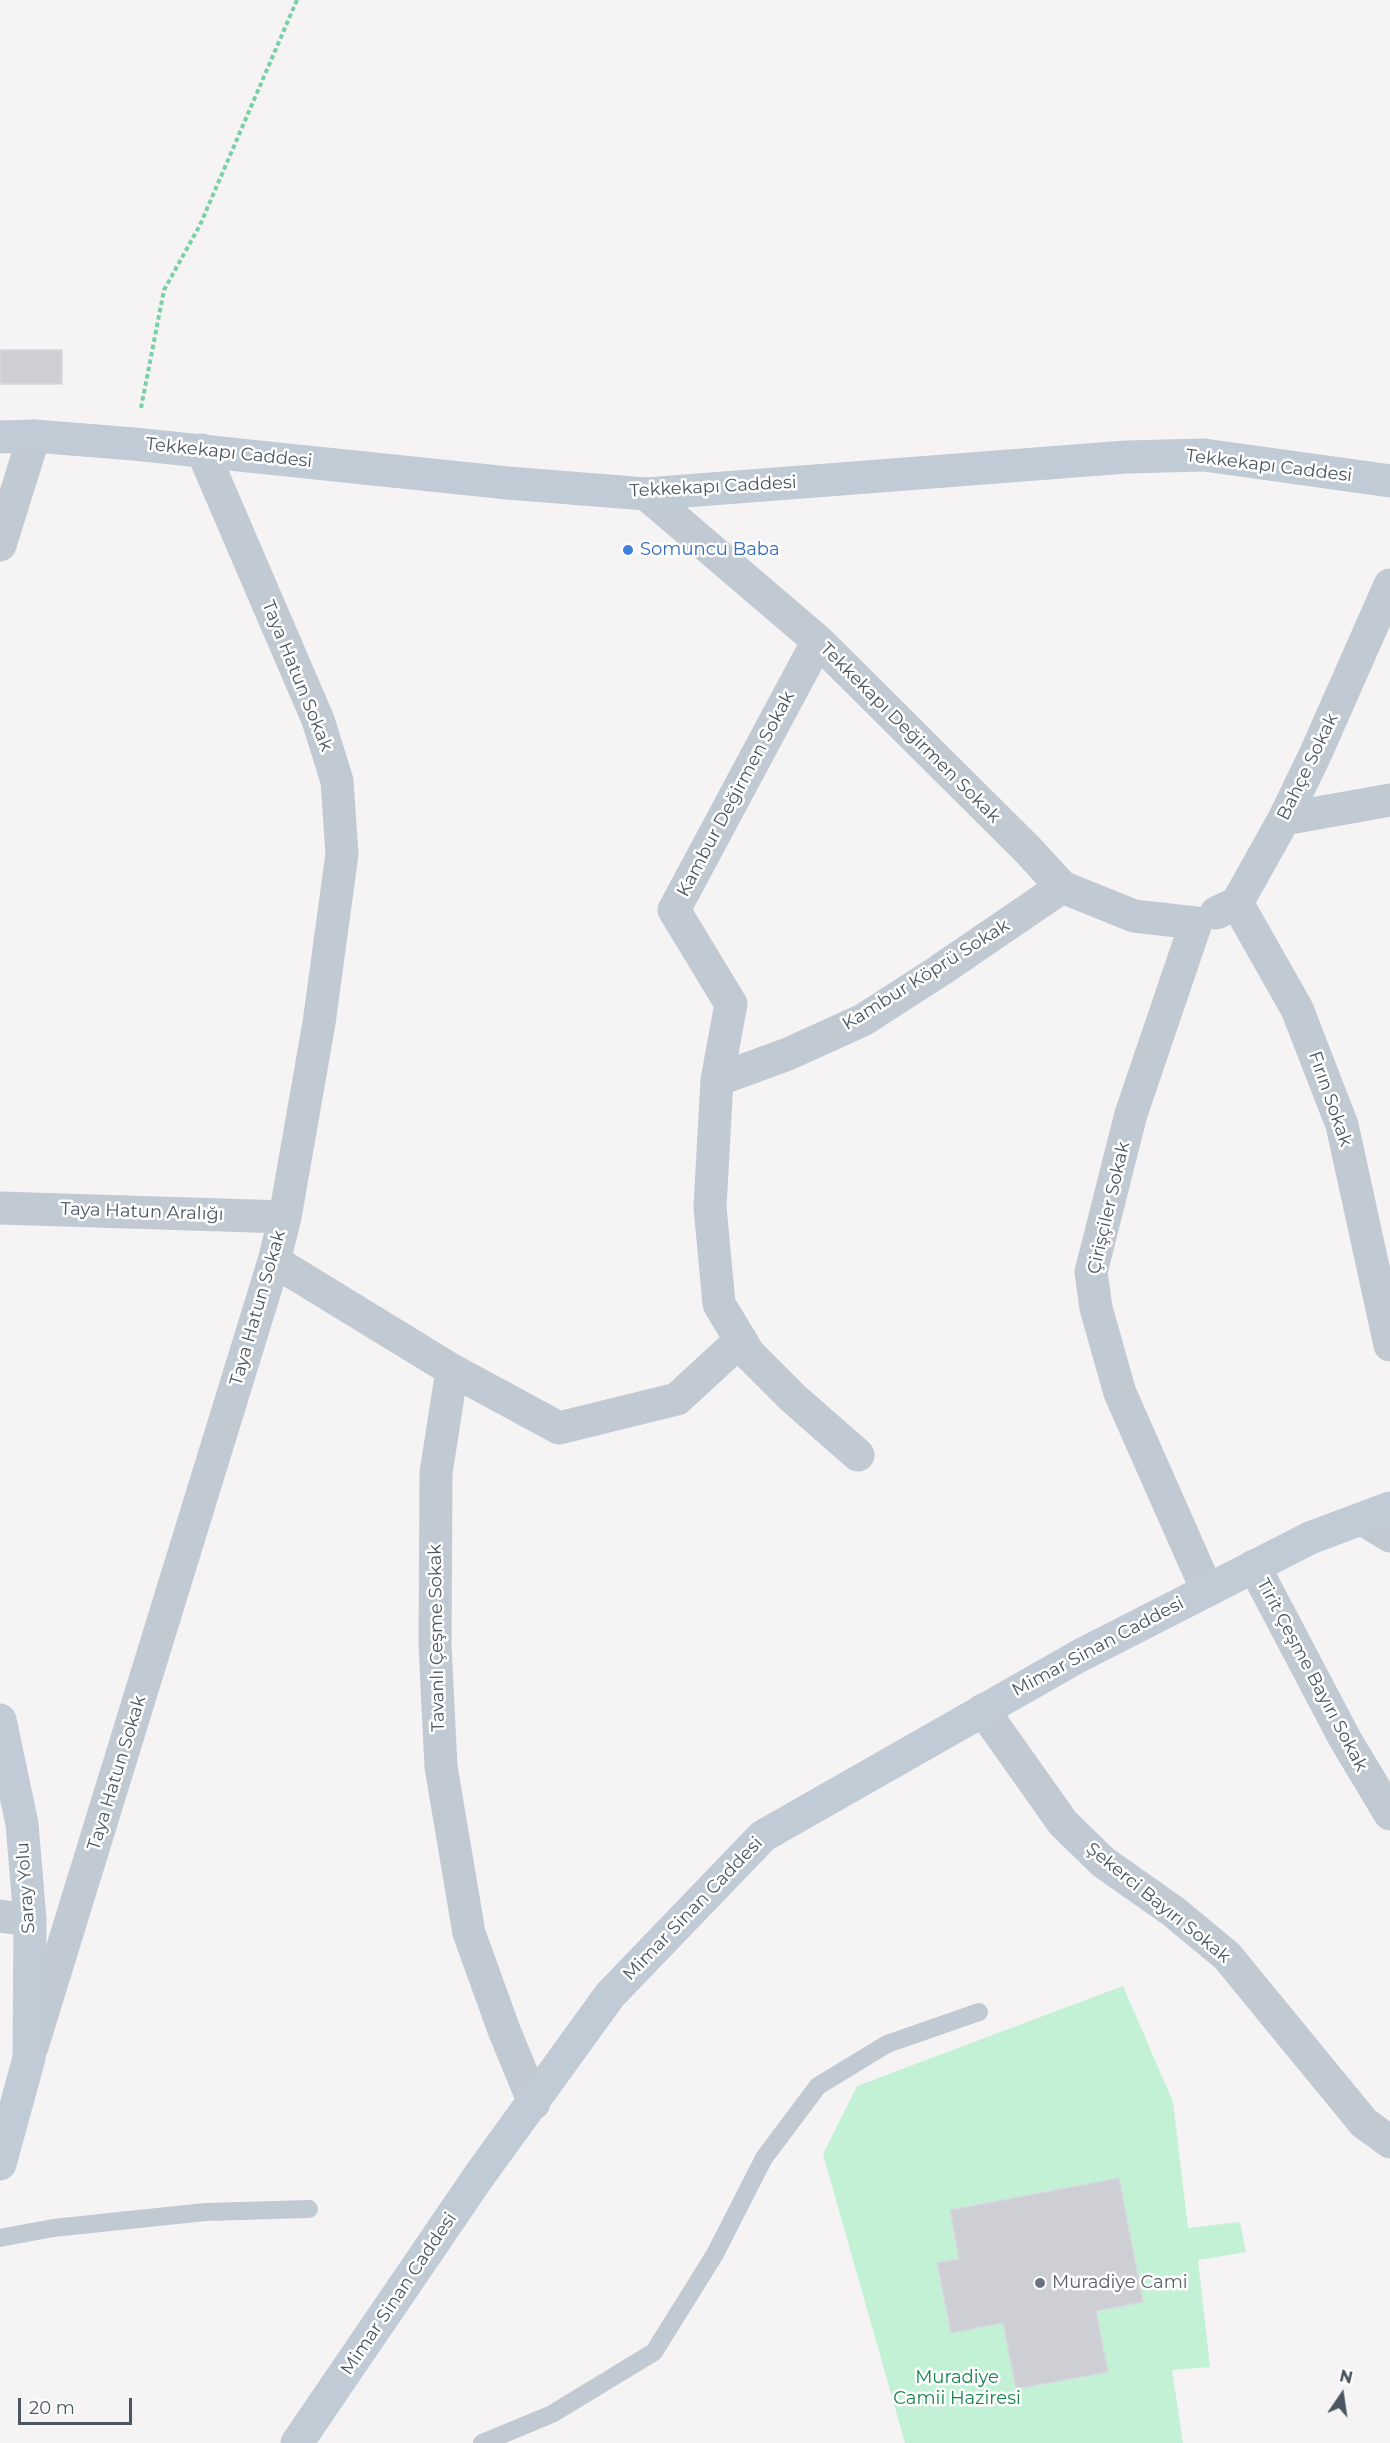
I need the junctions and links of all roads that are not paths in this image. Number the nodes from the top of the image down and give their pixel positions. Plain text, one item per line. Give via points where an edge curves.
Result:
1 (34, 436) junction
2 (0, 437) edge
3 (202, 450) junction
4 (1390, 481) edge
5 (646, 494) junction
6 (0, 545) edge
7 (1390, 585) edge
8 (818, 641) junction
9 (1390, 800) edge
10 (1284, 819) junction
11 (1062, 886) junction
12 (1237, 903) junction
13 (1196, 923) junction
14 (717, 1080) junction
15 (0, 1208) edge
16 (285, 1217) junction
17 (274, 1261) junction
18 (741, 1340) junction
19 (1390, 1345) edge
20 (452, 1370) junction
21 (858, 1455) dead end
22 (1376, 1514) edge
23 (1390, 1536) edge
24 (1254, 1566) junction
25 (1207, 1590) junction
26 (983, 1710) junction
27 (0, 1720) edge
28 (1390, 1814) edge
29 (15, 1918) edge
30 (979, 2012) dead end
31 (29, 2058) junction
32 (534, 2103) junction
33 (1390, 2142) edge
34 (0, 2164) edge
35 (309, 2209) dead end
36 (0, 2238) edge
37 (297, 2443) edge
38 (482, 2443) edge

1 - 2 street, Tekkekapı Caddesi
1 - 3 street, Tekkekapı Caddesi
1 - 6 street
3 - 5 street, Tekkekapı Caddesi
3 - 16 street, Taya Hatun Sokak via 318,720 337,782 342,854 319,1023
4 - 5 street, Tekkekapı Caddesi via 1204,455 1126,457
5 - 8 street, Tekkekapı Değirmen Sokak
7 - 10 street, Bahçe Sokak
8 - 11 street, Tekkekapı Değirmen Sokak
8 - 14 street, Kambur Değirmen Sokak via 674,909 731,1004
9 - 10 street
10 - 12 street, Bahçe Sokak
11 - 13 street, Tekkekapı Değirmen Sokak via 1134,916
11 - 14 street, Kambur Köprü Sokak via 863,1020
12 - 13 street
12 - 19 street, Fırın Sokak via 1298,1009 1342,1125
13 - 25 street, Çirişçiler Sokak via 1131,1114 1091,1272 1096,1308 1120,1393
14 - 18 street via 710,1207 719,1304
15 - 16 street, Taya Hatun Aralığı
16 - 17 street, Taya Hatun Sokak
17 - 20 street
17 - 31 street, Taya Hatun Sokak
18 - 20 street via 677,1399 559,1428
18 - 21 street via 749,1354
20 - 32 street, Tavanlı Çeşme Sokak via 435,1473 435,1645 441,1767 469,1933
22 - 23 street
22 - 24 street, Mimar Sinan Caddesi via 1310,1538
24 - 25 street, Mimar Sinan Caddesi
24 - 28 street, Tirit Çeşme Bayırı Sokak
25 - 26 street, Mimar Sinan Caddesi
26 - 32 street, Mimar Sinan Caddesi via 763,1836 610,1995
26 - 33 street, Şekerci Bayırı Sokak via 1063,1823 1103,1863 1174,1912 1227,1956 1364,2123
27 - 29 street, Saray Yolu via 22,1824
29 - 31 street, Saray Yolu
30 - 38 lane via 887,2044 819,2086 765,2158 715,2254 654,2352 552,2414
31 - 34 street, Taya Hatun Sokak
32 - 37 street, Mimar Sinan Caddesi via 479,2176
35 - 36 lane via 206,2212 53,2228

